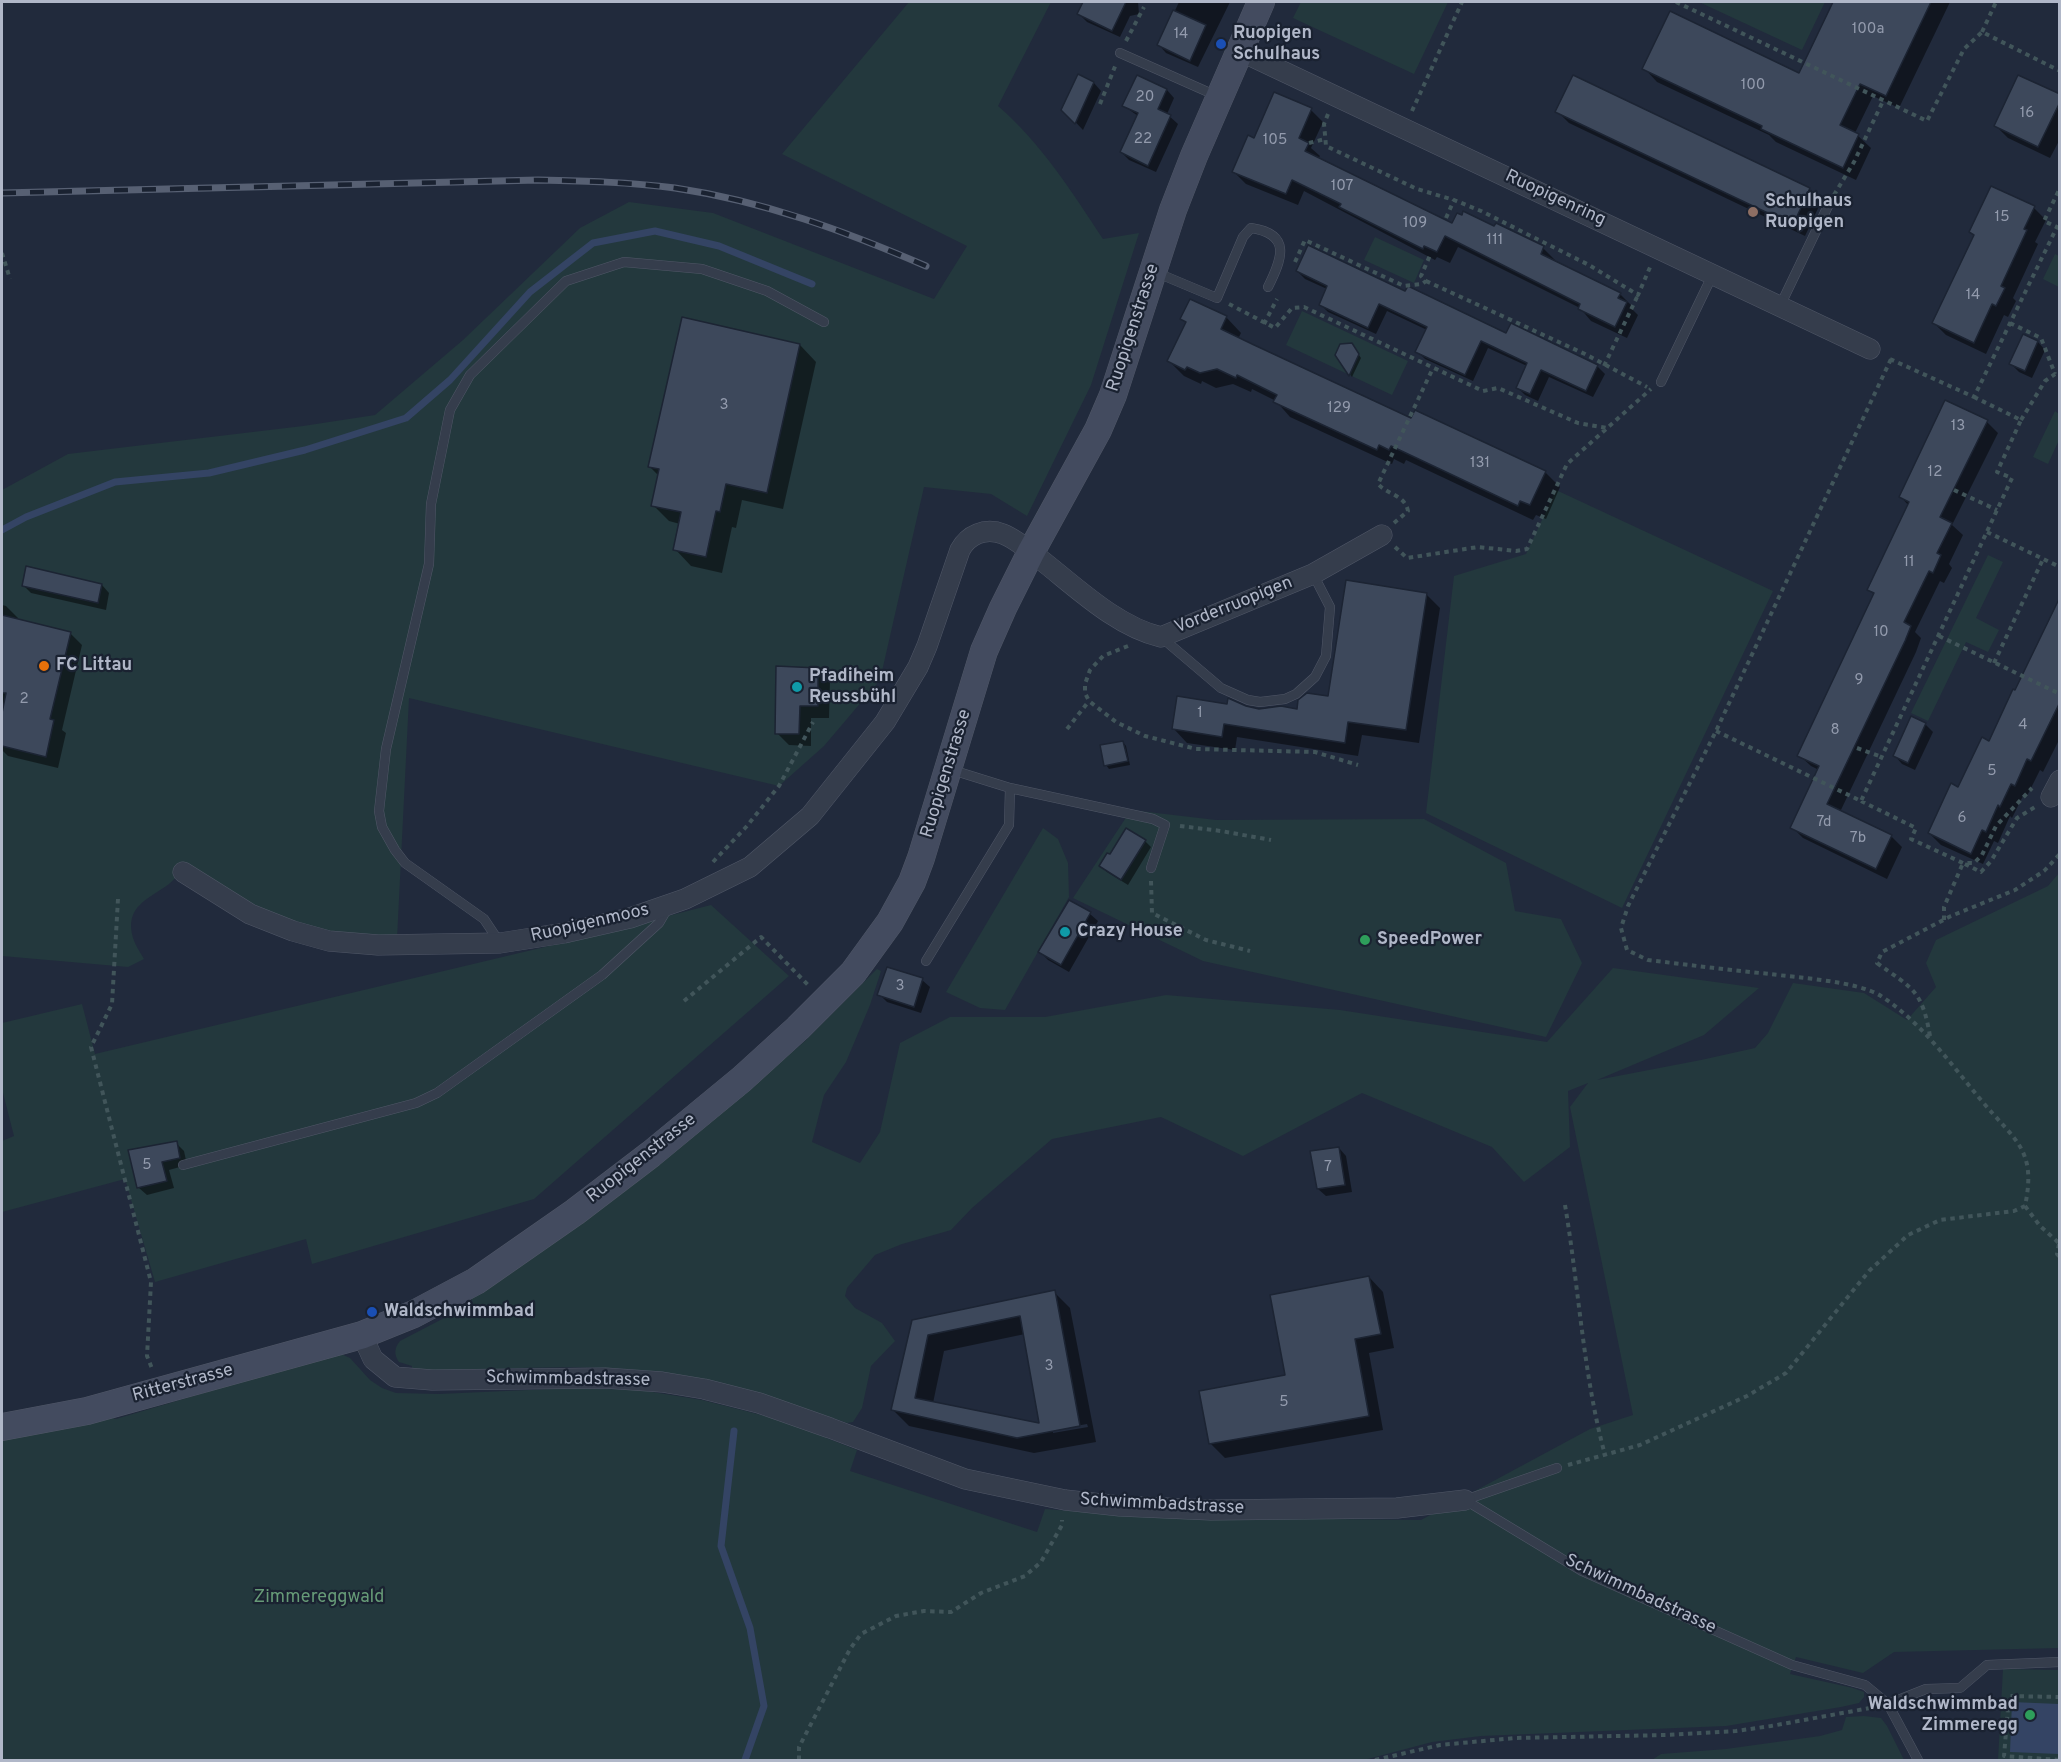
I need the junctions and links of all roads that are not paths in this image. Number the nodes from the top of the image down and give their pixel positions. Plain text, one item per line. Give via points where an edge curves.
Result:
1 (1261, 2) edge
2 (1240, 51) junction
3 (1120, 53) dead end
4 (1219, 97) junction
5 (1828, 206) road end
6 (1152, 271) junction
7 (1713, 274) junction
8 (1268, 287) dead end
9 (1780, 306) junction
10 (824, 322) dead end
11 (1870, 349) dead end
12 (1661, 382) dead end
13 (1382, 535) road end
14 (1031, 552) junction
15 (1313, 574) junction
16 (1161, 637) junction
17 (947, 769) junction
18 (1010, 788) junction
19 (1151, 868) road end
20 (183, 872) dead end
21 (671, 903) junction
22 (500, 943) junction
23 (926, 961) dead end
24 (183, 1165) dead end
25 (362, 1335) junction
26 (2, 1427) edge
27 (1557, 1468) road end
28 (1465, 1500) junction
29 (2060, 1662) edge
30 (1888, 1704) junction
31 (1918, 1761) edge

1 - 2 street, Ruopigenstrasse
2 - 4 street, Ruopigenstrasse
2 - 7 street, Ruopigenring
3 - 4 lane
4 - 6 street, Ruopigenstrasse
5 - 9 lane
6 - 8 lane via 1217,298 1243,237 1251,228 1268,233 1280,245 1282,255
6 - 14 street, Ruopigenstrasse via 1098,430
7 - 9 street, Ruopigenring
7 - 12 lane
9 - 11 street, Ruopigenring
10 - 22 lane via 767,291 702,269 624,262 566,281 470,375 450,410 431,504 429,564 386,749 379,811 382,827 405,863 484,919
13 - 15 street, Vorderruopigen
14 - 16 street, Vorderruopigen via 1122,622
14 - 17 street, Ruopigenstrasse via 984,651
14 - 21 street, Ruopigenmoos via 1002,534 988,531 965,541 918,667 879,731 810,816 750,867
15 - 16 street, Vorderruopigen
15 - 16 lane via 1330,607 1326,656 1315,677 1285,699 1260,702 1221,688
17 - 18 lane
17 - 25 street, Ruopigenstrasse via 921,858 891,922 853,973 798,1028 651,1154 539,1237 457,1292
18 - 19 lane via 1153,819 1165,825
18 - 23 lane via 1009,825
20 - 22 street, Ruopigenmoos via 250,914 329,941 378,945
21 - 22 street, Ruopigenmoos via 630,918
21 - 24 lane via 659,923 602,975 437,1093 416,1103
25 - 26 street, Ritterstrasse via 87,1411
25 - 28 street, Schwimmbadstrasse via 373,1359 395,1377 605,1378 704,1389 759,1403 964,1479 1065,1500 1211,1510 1397,1508
27 - 28 lane
28 - 30 lane, Schwimmbadstrasse via 1582,1571 1792,1665 1865,1685
29 - 30 lane via 1988,1665 1960,1688 1926,1689
30 - 31 lane, Schwimmbadstrasse

